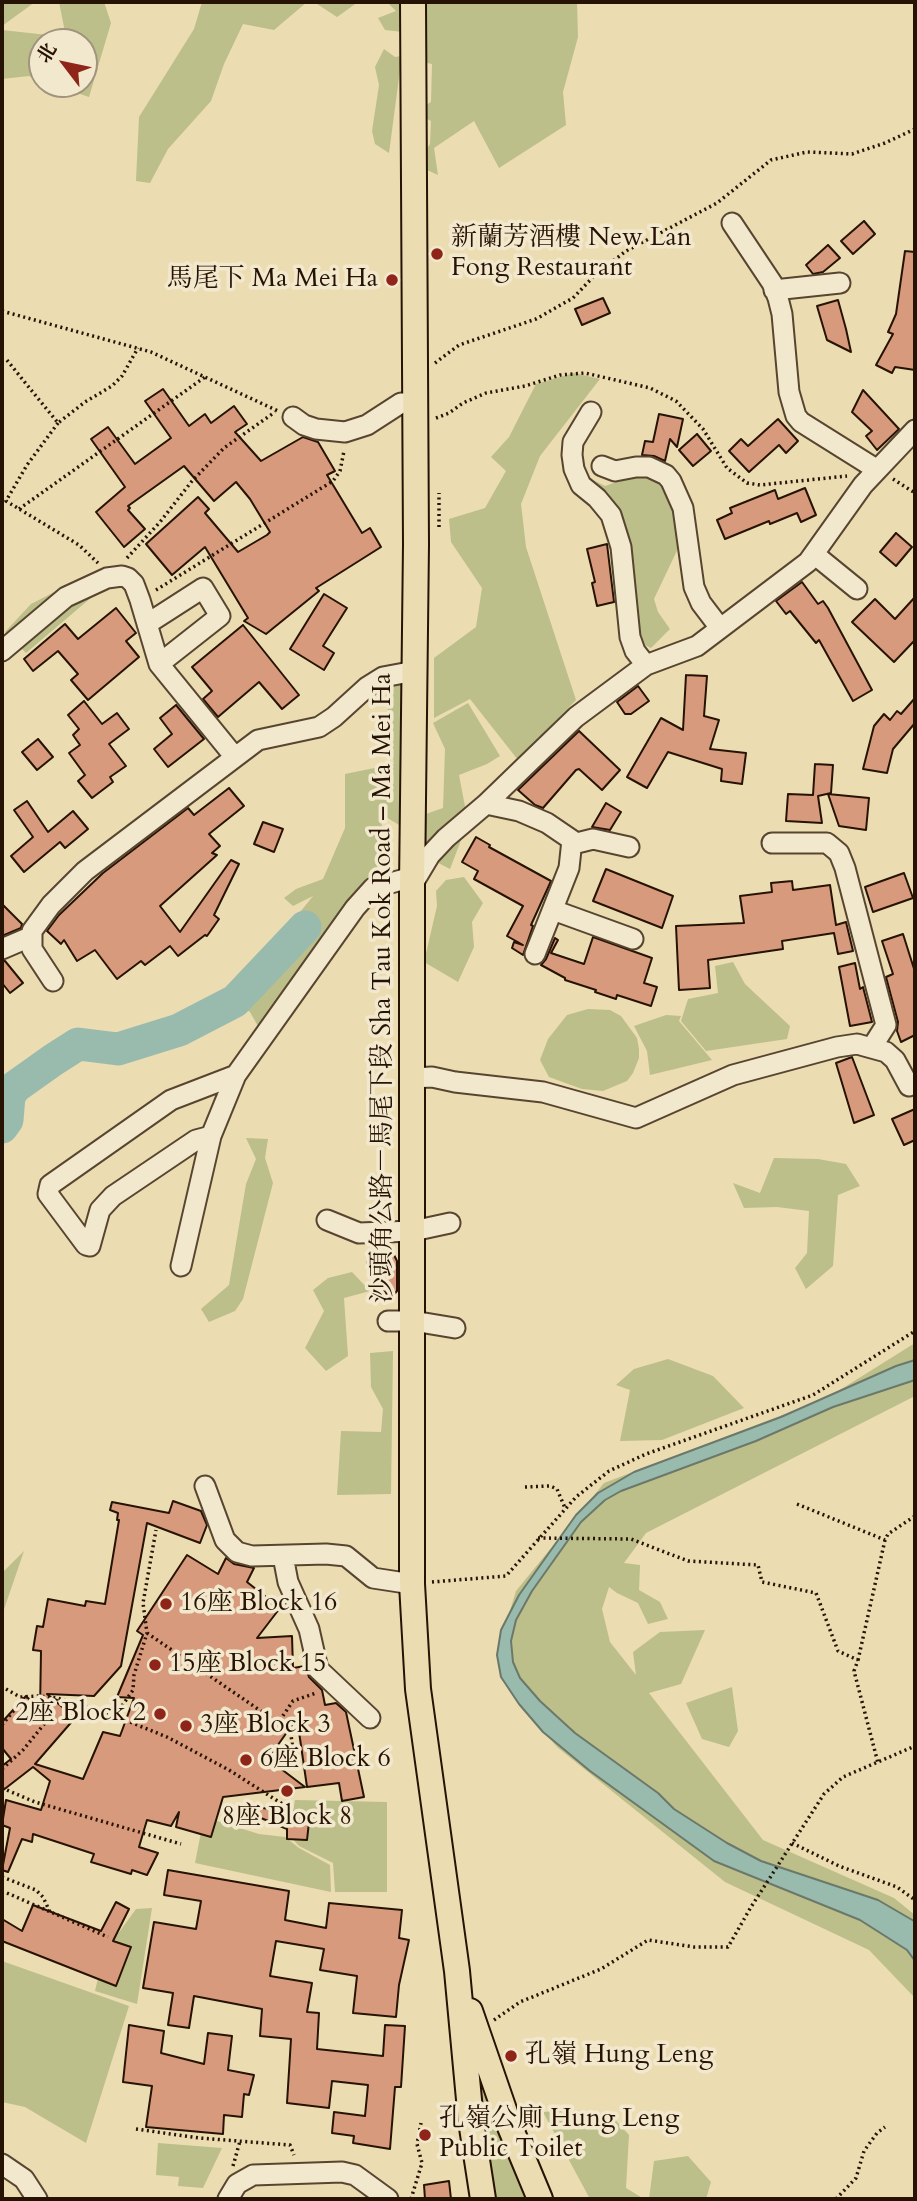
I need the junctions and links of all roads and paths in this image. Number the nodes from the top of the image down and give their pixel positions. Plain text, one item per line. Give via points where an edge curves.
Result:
1 (413, 2) edge
2 (915, 129) edge
3 (732, 223) dead end
4 (840, 283) dead end
5 (774, 290) junction
6 (2, 311) edge
7 (138, 348) junction
8 (2, 359) edge
9 (429, 368) dead end
10 (205, 377) junction
11 (425, 411) junction
12 (591, 412) dead end
13 (285, 414) junction
14 (58, 423) junction
15 (915, 430) edge
16 (345, 432) junction
17 (602, 466) dead end
18 (876, 469) junction
19 (915, 493) edge
20 (19, 509) junction
21 (814, 554) junction
22 (107, 578) junction
23 (857, 589) dead end
24 (140, 600) junction
25 (147, 624) junction
26 (720, 628) junction
27 (2, 651) edge
28 (159, 664) junction
29 (646, 665) junction
30 (415, 671) junction
31 (234, 756) junction
32 (486, 804) junction
33 (772, 843) dead end
34 (573, 844) junction
35 (629, 847) dead end
36 (412, 881) junction
37 (552, 910) junction
38 (30, 937) junction
39 (632, 939) dead end
40 (2, 949) edge
41 (535, 954) dead end
42 (53, 981) dead end
43 (872, 1047) junction
44 (236, 1075) junction
45 (412, 1078) junction
46 (915, 1083) edge
47 (211, 1136) junction
48 (327, 1220) dead end
49 (450, 1223) dead end
50 (413, 1231) junction
51 (181, 1266) dead end
52 (387, 1321) dead end
53 (413, 1321) junction
54 (455, 1328) dead end
55 (915, 1331) edge
56 (205, 1486) dead end
57 (525, 1487) dead end
58 (797, 1504) dead end
59 (565, 1509) junction
60 (915, 1516) edge
61 (156, 1530) dead end
62 (538, 1538) junction
63 (884, 1540) junction
64 (283, 1556) junction
65 (421, 1583) junction
66 (147, 1633) junction
67 (858, 1660) junction
68 (6, 1689) dead end
69 (26, 1697) junction
70 (57, 1698) junction
71 (293, 1701) dead end
72 (115, 1716) junction
73 (370, 1718) dead end
74 (277, 1721) junction
75 (2, 1725) edge
76 (915, 1746) edge
77 (878, 1763) junction
78 (295, 1766) dead end
79 (2, 1769) edge
80 (2, 1788) edge
81 (284, 1805) dead end
82 (181, 1844) dead end
83 (791, 1845) junction
84 (2, 1877) edge
85 (7, 1893) dead end
86 (915, 1900) edge
87 (50, 1912) junction
88 (108, 1937) dead end
89 (457, 1971) junction
90 (477, 2032) junction
91 (421, 2123) dead end
92 (885, 2127) dead end
93 (136, 2129) dead end
94 (2, 2164) edge
95 (300, 2173) junction
96 (37, 2199) edge
97 (228, 2199) edge
98 (388, 2199) edge
99 (411, 2199) edge
100 (483, 2199) edge
101 (540, 2199) edge
102 (836, 2199) edge

1 - 11 main road, 沙頭角公路－馬尾下段 Sha Tau Kok Road – Ma Mei Ha
2 - 9 path via 852,154 807,152 771,160 717,203 625,251 573,298 536,319 459,345
3 - 5 street
4 - 5 street
5 - 18 street via 782,314 789,392 796,416
6 - 7 path
7 - 10 path
7 - 14 path via 112,386
8 - 14 path
10 - 13 path
10 - 20 path
11 - 16 street via 401,404 367,425
11 - 18 path via 449,414 486,393 585,373 650,388 676,401 703,429 727,468 747,483 829,479
11 - 30 main road, 沙頭角公路－馬尾下段 Sha Tau Kok Road – Ma Mei Ha
12 - 29 street via 573,442 574,469 581,485 611,515 621,547 630,637
13 - 16 street via 316,429
13 - 22 path via 223,448
14 - 20 path via 6,501
15 - 18 street
16 - 24 path via 344,460 333,481
17 - 26 street via 615,471 649,467 671,481 683,508 694,587
18 - 19 path
18 - 21 street
20 - 22 path via 79,545 95,558
21 - 23 street
21 - 26 street
22 - 24 street via 128,578
22 - 27 street via 66,597
24 - 25 street
25 - 28 street
25 - 28 street via 203,588 220,616
26 - 29 street via 696,646
28 - 31 street
29 - 32 street via 576,717
30 - 31 street via 374,681 319,727 266,737
30 - 36 main road, 沙頭角公路－馬尾下段 Sha Tau Kok Road – Ma Mei Ha
31 - 38 street via 85,871 51,905
32 - 34 street via 547,823
32 - 36 street via 446,838
33 - 43 street via 827,843 839,853 886,1025
34 - 35 street via 593,839
34 - 37 street
36 - 44 street via 373,888
36 - 45 main road, 沙頭角公路－馬尾下段 Sha Tau Kok Road – Ma Mei Ha
37 - 39 street
37 - 41 street
38 - 40 street
38 - 42 street via 35,956
43 - 45 street via 837,1047 733,1075 636,1118 543,1091
43 - 46 street via 895,1060 909,1086
44 - 47 street
44 - 47 street via 171,1100 50,1185 48,1194 90,1246 100,1210 113,1195 196,1140
45 - 50 main road, 沙頭角公路－馬尾下段 Sha Tau Kok Road – Ma Mei Ha
47 - 51 street
48 - 50 street via 359,1233
49 - 50 street
50 - 53 main road, 沙頭角公路－馬尾下段 Sha Tau Kok Road – Ma Mei Ha
52 - 53 street
53 - 54 street
53 - 65 main road, 沙頭角公路－馬尾下段 Sha Tau Kok Road – Ma Mei Ha
55 - 59 path via 813,1395 609,1471
56 - 64 street via 230,1548 252,1556
57 - 59 path via 557,1489
58 - 63 path
59 - 62 path
60 - 63 path
61 - 66 path via 143,1603
62 - 65 path via 506,1576
62 - 67 path via 628,1539 688,1561 758,1565 762,1582 816,1593 838,1651
63 - 67 path
64 - 65 street via 346,1556 373,1578
64 - 73 street via 318,1669
65 - 89 main road, 沙頭角公路－馬尾下段 Sha Tau Kok Road – Ma Mei Ha via 418,1689
66 - 72 path via 133,1690
66 - 74 path
67 - 77 path via 854,1671
68 - 69 path
69 - 70 path
69 - 75 path
70 - 72 path
70 - 79 path via 45,1723
71 - 74 path
72 - 81 path via 167,1737
74 - 78 path via 291,1735
76 - 77 path
77 - 83 path via 843,1777 824,1794
80 - 82 path
83 - 86 path via 897,1887
83 - 90 path via 728,1947 648,1940 601,1969 520,2002
84 - 87 path via 32,1887
85 - 87 path
87 - 88 path
89 - 90 main road, 沙頭角公路－馬尾下段 Sha Tau Kok Road – Ma Mei Ha
89 - 100 main road, 沙頭角公路－馬尾下段 Sha Tau Kok Road – Ma Mei Ha
90 - 101 main road, 沙頭角公路－馬尾下段 Sha Tau Kok Road – Ma Mei Ha
91 - 99 path via 417,2144 422,2163
92 - 102 path via 864,2151 856,2178
93 - 95 path via 290,2145
94 - 96 street via 24,2179
95 - 97 street via 248,2176
95 - 98 street via 349,2173

